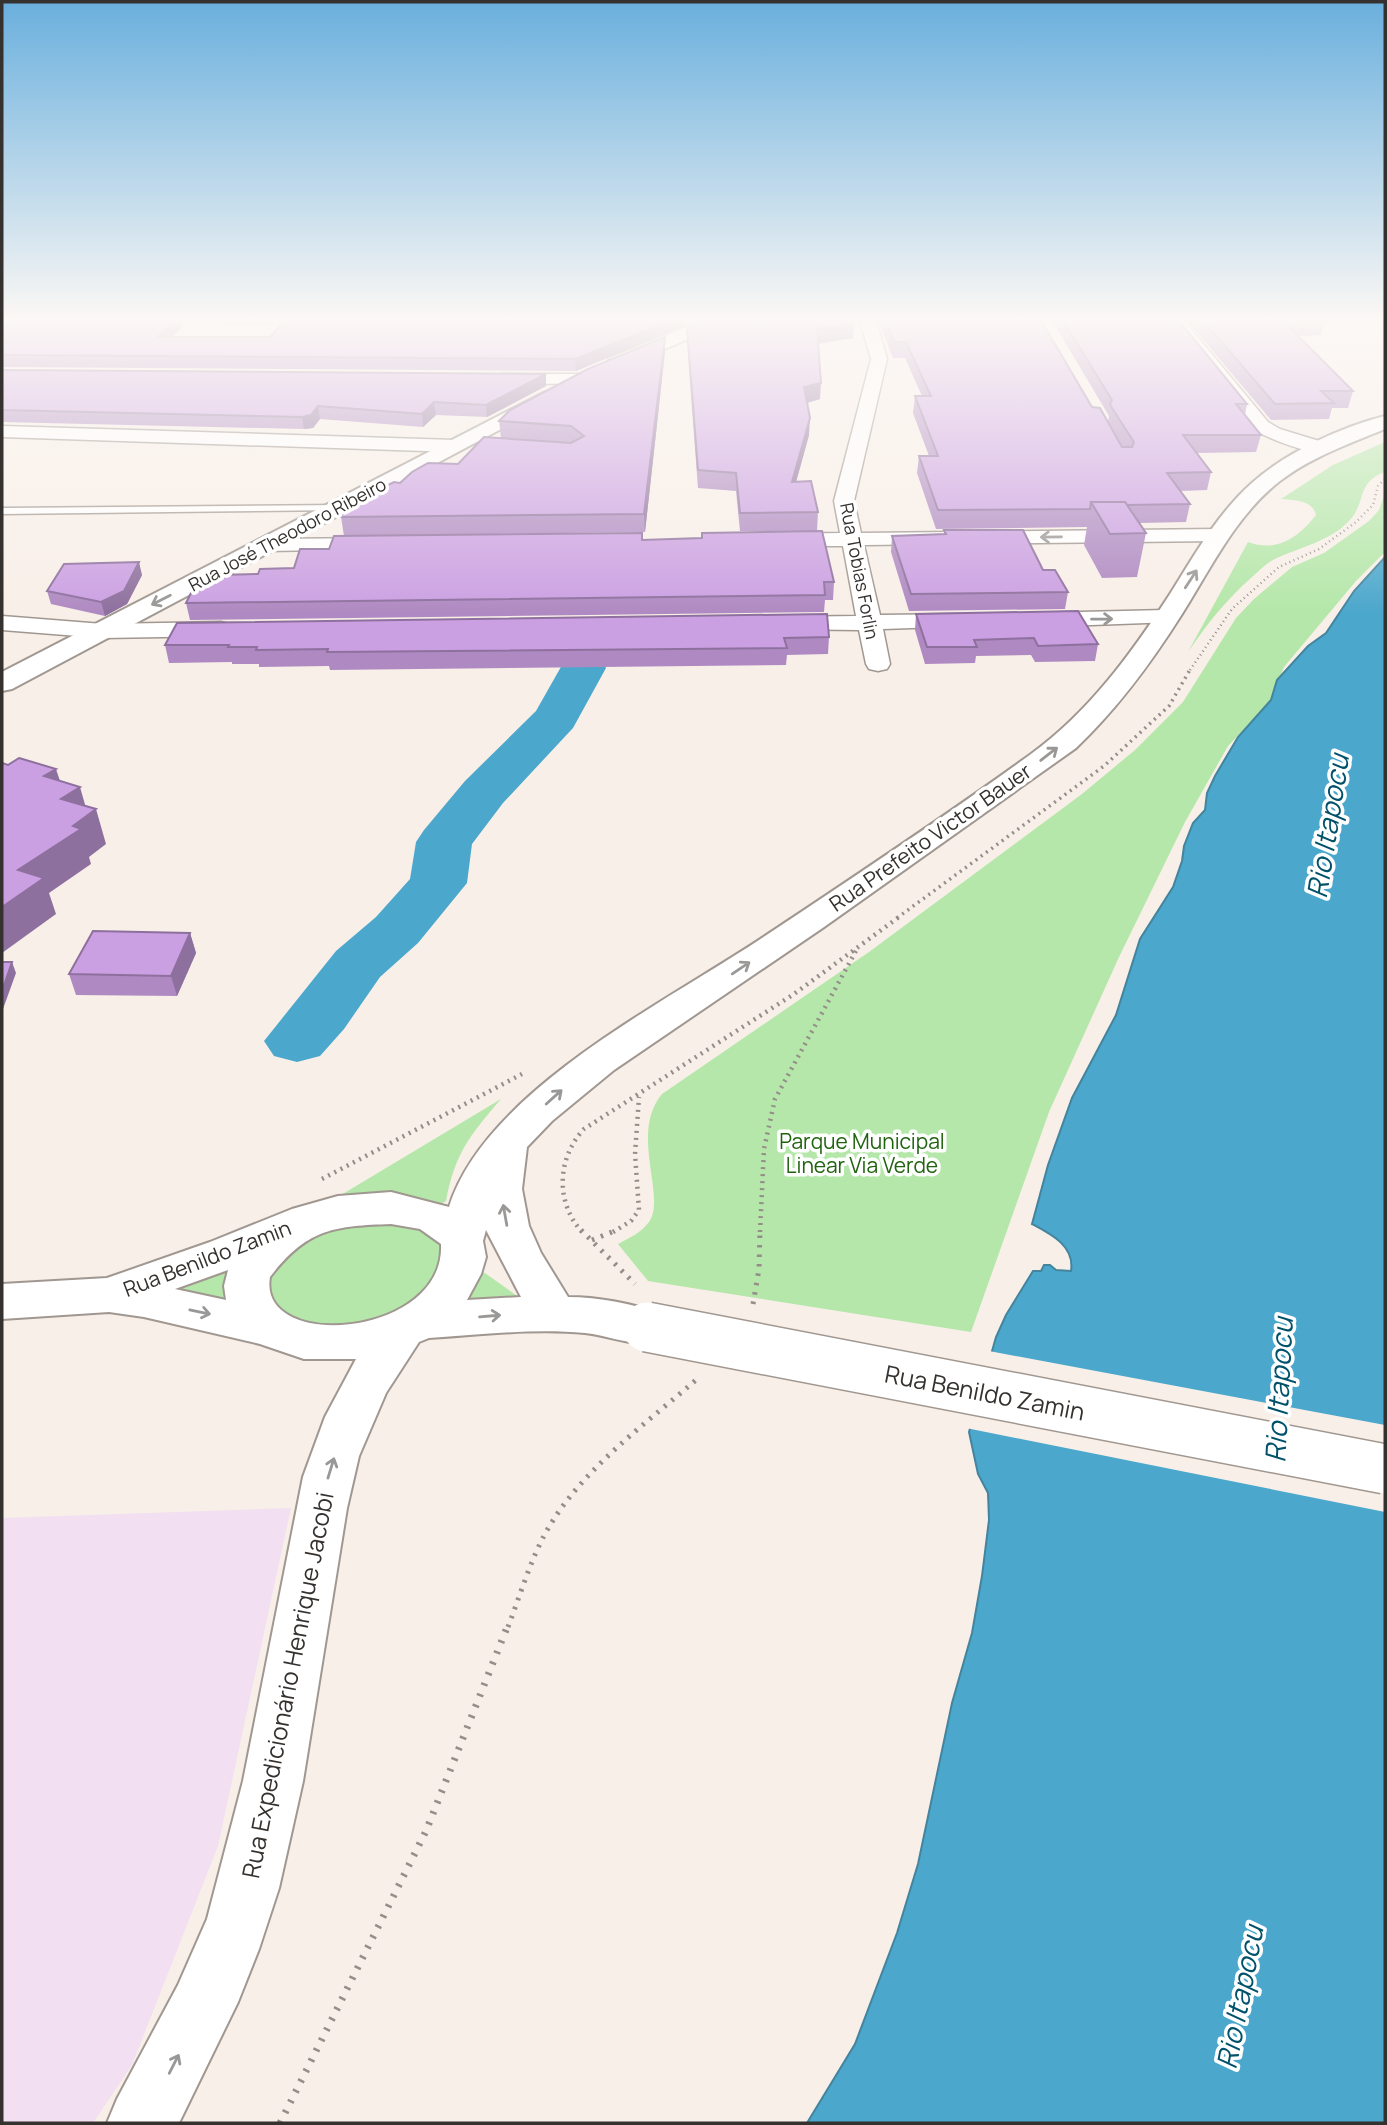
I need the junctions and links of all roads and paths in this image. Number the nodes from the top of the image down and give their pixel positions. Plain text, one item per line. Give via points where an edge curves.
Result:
1 (512, 416) edge
2 (865, 416) edge
3 (1253, 416) edge
4 (1385, 422) edge
5 (2, 431) edge
6 (458, 445) junction
7 (497, 446) edge
8 (1322, 448) junction
9 (338, 508) junction
10 (2, 510) edge
11 (1218, 535) junction
12 (851, 539) junction
13 (753, 540) edge
14 (392, 544) edge
15 (267, 545) junction
16 (1166, 617) junction
17 (1018, 620) edge
18 (991, 621) edge
19 (2, 623) edge
20 (869, 623) junction
21 (758, 624) edge
22 (242, 629) edge
23 (103, 631) junction
24 (878, 664) dead end
25 (2, 683) edge
26 (858, 947) dead end
27 (507, 1146) junction
28 (305, 1220) junction
29 (592, 1240) junction
30 (465, 1245) junction
31 (109, 1294) junction
32 (545, 1297) junction
33 (2, 1301) edge
34 (644, 1307) junction
35 (750, 1311) dead end
36 (585, 1315) junction
37 (413, 1323) junction
38 (269, 1328) junction
39 (699, 1378) dead end
40 (1385, 1469) edge
41 (141, 2123) edge
42 (280, 2123) edge

1 - 6 main road, Rua José Theodoro Ribeiro
2 - 12 street, Rua Tobias Forlin via 844,501
3 - 8 street via 1273,433
4 - 8 main road, Rua Prefeito Victor Bauer
5 - 6 street
6 - 7 street
6 - 9 main road, Rua José Theodoro Ribeiro
8 - 11 main road, Rua Prefeito Victor Bauer via 1269,479
9 - 10 lane
9 - 15 main road, Rua José Theodoro Ribeiro
11 -> 12 street
16 -> 11 main road, Rua Prefeito Victor Bauer
12 - 13 street
12 - 20 street, Rua Tobias Forlin
14 - 15 street
15 -> 23 main road, Rua José Theodoro Ribeiro
17 -> 16 street
27 -> 16 main road, Rua Prefeito Victor Bauer via 582,1072 1052,753 1106,702
18 - 20 street
19 - 23 street
20 - 21 street
20 - 24 street, Rua Tobias Forlin
22 - 23 street
23 - 25 main road, Rua José Theodoro Ribeiro
26 - 35 path via 769,1118 761,1168 759,1275
27 - 30 main road, Rua Prefeito Victor Bauer via 484,1174 471,1202
32 -> 27 main road via 511,1241 504,1214 500,1172
28 - 30 main road via 361,1209 419,1212 443,1221
28 - 31 main road, Rua Benildo Zamin via 226,1254
28 - 38 main road via 269,1248 248,1273 250,1306
29 - 29 path via 627,1225 639,1210 635,1154 639,1096 587,1127 569,1149 562,1184 567,1210
29 - 34 path via 631,1283
30 - 32 main road, Rua Benildo Zamin
30 - 37 main road via 453,1287
31 - 33 main road, Rua Benildo Zamin
31 -> 38 main road, Rua Benildo Zamin
32 - 36 main road, Rua Benildo Zamin
34 - 36 main road, Rua Benildo Zamin
34 - 40 main road, Rua Benildo Zamin, bridge
37 -> 36 main road, Rua Benildo Zamin via 504,1314
37 - 38 main road via 386,1335 349,1342 310,1341
41 -> 37 main road, Rua Expedicionário Henrique Jacobi via 173,2067 225,1955 248,1888 328,1477 339,1443 370,1374
39 - 42 path via 589,1475 558,1511 426,1831

